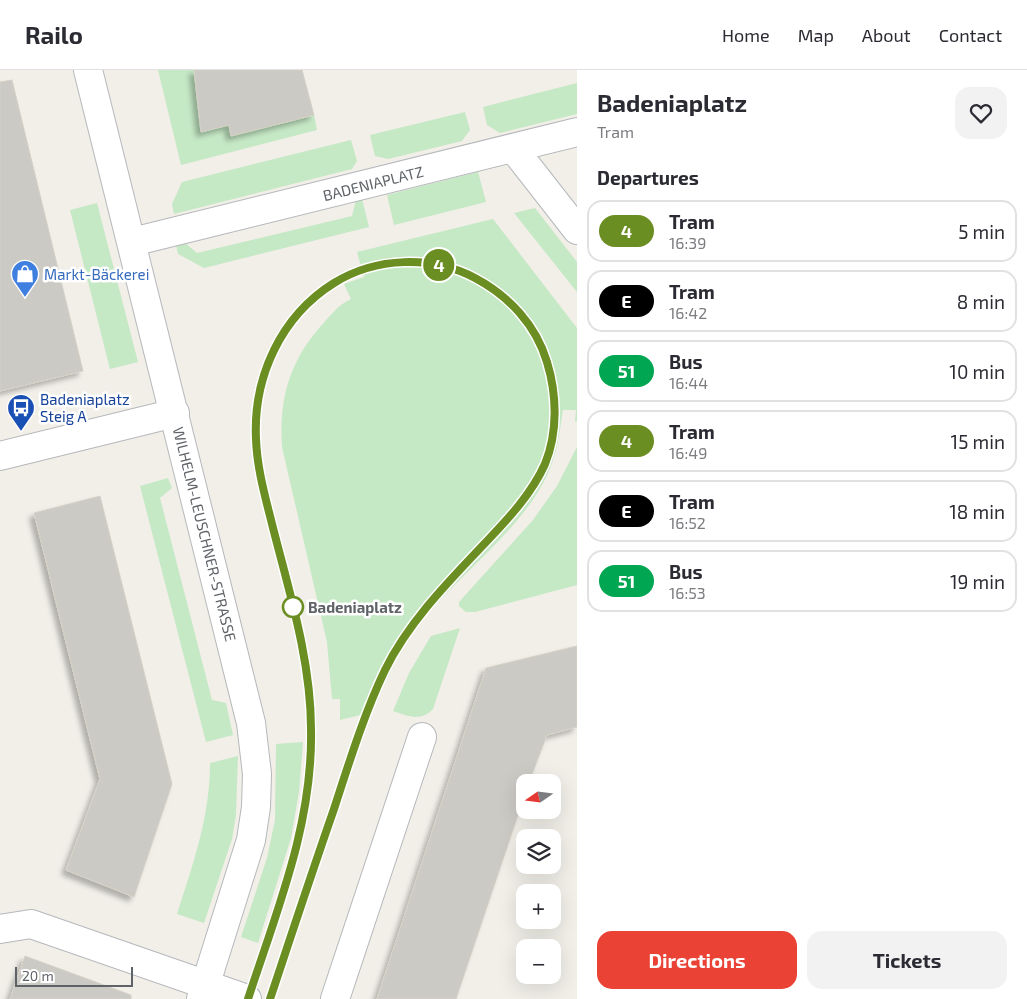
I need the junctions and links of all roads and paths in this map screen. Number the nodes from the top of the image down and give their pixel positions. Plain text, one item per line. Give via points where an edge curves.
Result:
1 (88, 70) edge
2 (577, 132) edge
3 (513, 148) junction
4 (577, 230) edge
5 (132, 242) junction
6 (175, 413) junction
7 (0, 456) edge
8 (422, 737) dead end
9 (0, 929) edge
10 (203, 992) edge
11 (247, 999) edge
12 (335, 999) edge

1 - 5 street, WILHELM-LEUSCHNER-STRASSE
2 - 3 street, BADENIAPLATZ
3 - 4 street
3 - 5 street, BADENIAPLATZ
5 - 6 street, WILHELM-LEUSCHNER-STRASSE
6 - 7 street
6 - 10 street, WILHELM-LEUSCHNER-STRASSE via 251,723 257,774 251,840
8 - 12 street
9 - 10 street via 30,924
10 - 11 street

